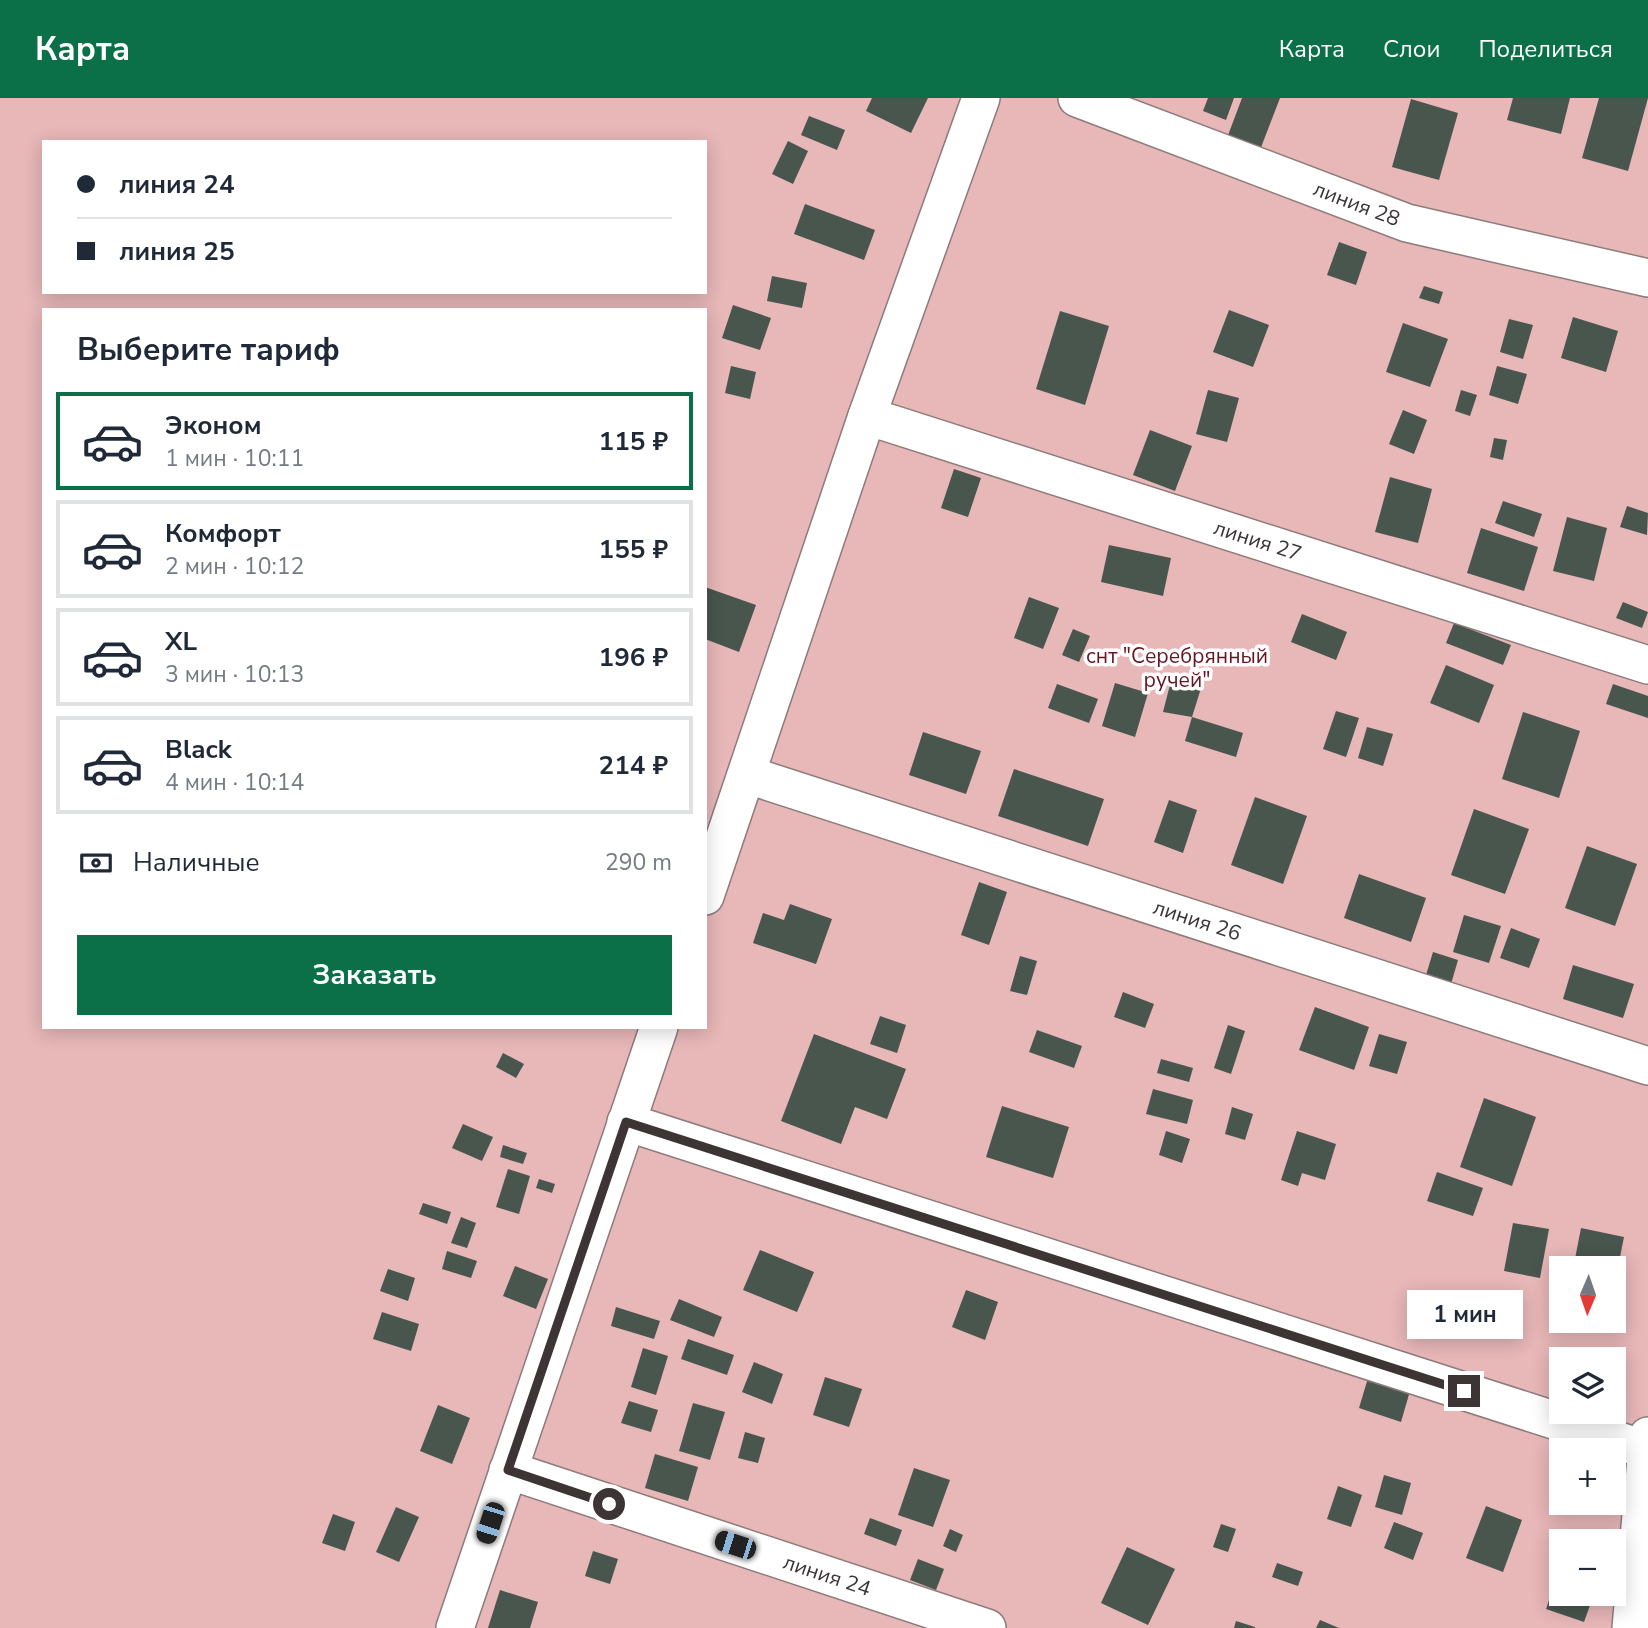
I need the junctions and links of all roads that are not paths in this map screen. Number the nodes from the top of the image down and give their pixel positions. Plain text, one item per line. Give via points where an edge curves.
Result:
1 (981, 98) edge
2 (1077, 98) edge
3 (1648, 278) edge
4 (867, 416) junction
5 (1648, 665) edge
6 (748, 775) junction
7 (707, 890) edge
8 (658, 1029) edge
9 (1648, 1066) edge
10 (626, 1122) junction
11 (1648, 1443) edge
12 (508, 1470) junction
13 (455, 1628) edge
14 (987, 1628) edge
15 (1631, 1628) edge

1 - 4 street
2 - 3 street, линия 28 via 1407,223
4 - 5 street, линия 27
4 - 6 street
6 - 7 street
6 - 9 street, линия 26
8 - 10 street
10 - 11 street
10 - 12 street
11 - 15 street
12 - 13 street
12 - 14 street, линия 24

